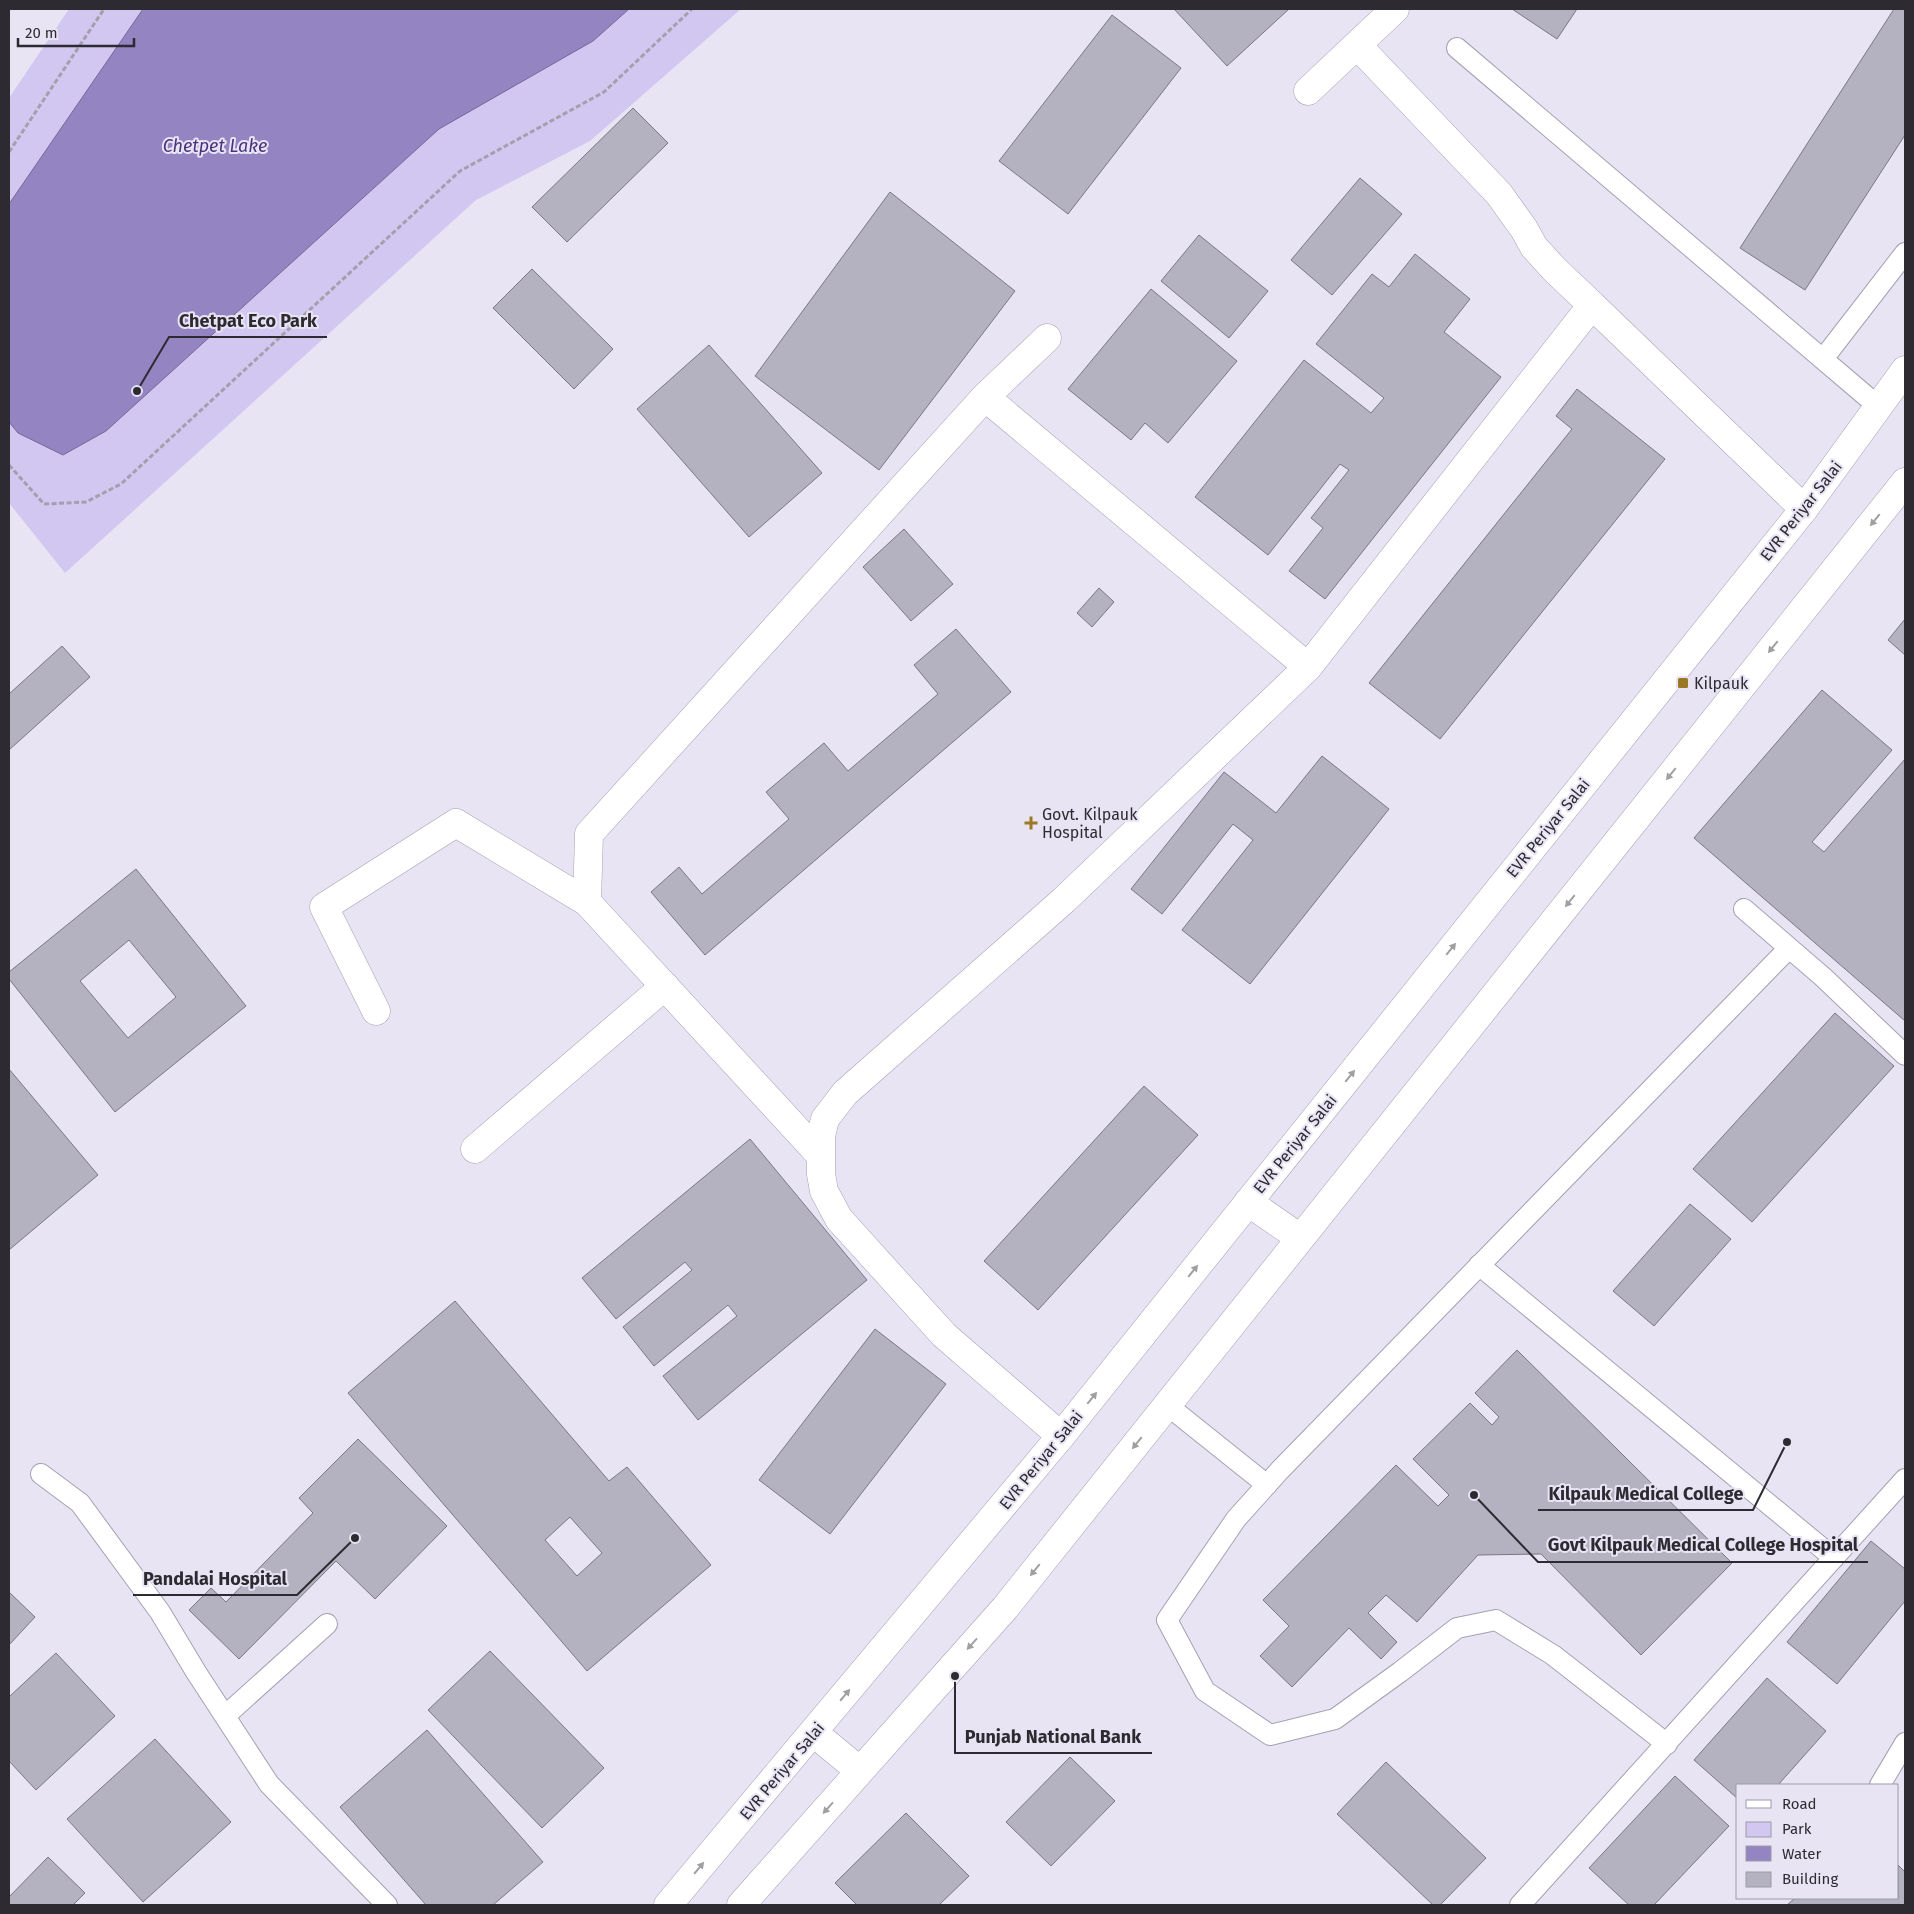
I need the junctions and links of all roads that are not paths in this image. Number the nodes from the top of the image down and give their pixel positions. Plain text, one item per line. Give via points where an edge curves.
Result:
1 (1395, 9) edge
2 (1357, 45) junction
3 (1458, 48) dead end
4 (1308, 91) dead end
5 (1905, 253) edge
6 (1592, 305) junction
7 (1047, 338) dead end
8 (1823, 359) junction
9 (1905, 370) edge
10 (985, 398) junction
11 (1879, 407) junction
12 (1905, 482) edge
13 (1804, 509) junction
14 (1308, 667) junction
15 (587, 902) junction
16 (1744, 909) dead end
17 (1789, 948) junction
18 (665, 986) junction
19 (376, 1010) dead end
20 (1905, 1055) edge
21 (475, 1149) dead end
22 (821, 1156) junction
23 (1248, 1202) junction
24 (1300, 1238) junction
25 (1479, 1265) junction
26 (1167, 1405) junction
27 (1061, 1436) junction
28 (41, 1474) dead end
29 (1267, 1485) junction
30 (1903, 1486) edge
31 (1834, 1558) junction
32 (327, 1624) dead end
33 (225, 1716) junction
34 (814, 1733) junction
35 (1905, 1743) edge
36 (1667, 1744) junction
37 (860, 1771) junction
38 (1881, 1784) edge
39 (386, 1905) edge
40 (668, 1905) edge
41 (741, 1905) edge
42 (1520, 1905) edge

1 - 2 street
2 - 4 street
2 - 6 street via 1499,194 1534,247
3 - 8 lane
5 - 8 lane
6 - 13 street
6 - 14 street
7 - 10 street
8 - 11 lane
9 - 11 street, EVR Periyar Salai
10 - 14 street
10 - 15 street via 588,834
11 - 13 street, EVR Periyar Salai
12 -> 24 street
23 -> 13 street, EVR Periyar Salai
14 - 22 street via 1064,900 845,1093 825,1119
15 - 18 street
15 - 19 street via 456,823 324,907
16 - 17 lane
17 - 20 lane
17 - 25 lane
18 - 21 street
18 - 22 street
22 - 27 street via 824,1191 838,1219 944,1335
23 - 24 street
27 -> 23 street, EVR Periyar Salai
24 - 26 street
25 - 29 lane
25 - 31 lane
26 - 29 lane
26 -> 37 street via 1005,1608
34 -> 27 street, EVR Periyar Salai
28 - 33 lane via 80,1502 160,1612
29 - 36 lane via 1236,1519 1167,1620 1205,1691 1270,1736 1335,1719 1457,1628 1496,1620 1552,1655
30 - 31 lane
31 - 36 lane
32 - 33 lane
33 - 39 lane via 269,1784
34 - 37 street
40 -> 34 street, EVR Periyar Salai
35 - 38 lane
36 - 42 lane
37 -> 41 street

